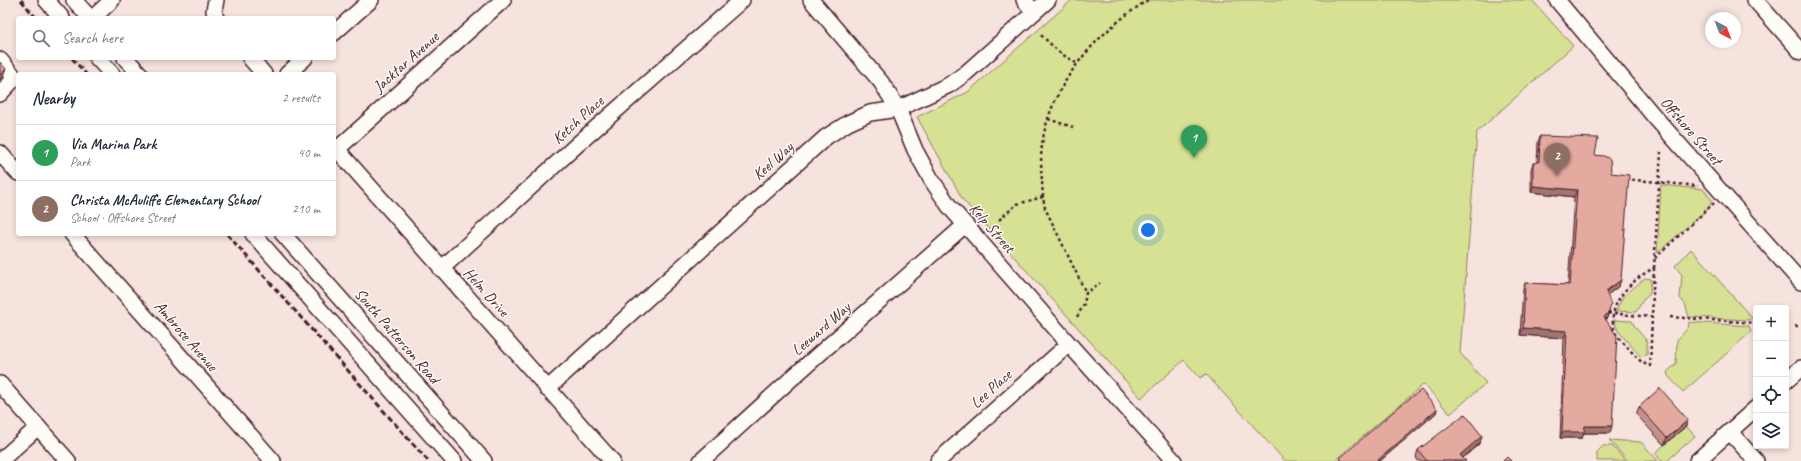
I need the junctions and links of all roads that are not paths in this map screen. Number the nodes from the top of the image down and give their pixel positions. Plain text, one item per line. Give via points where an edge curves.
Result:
1 (46, 0) edge
2 (74, 0) edge
3 (112, 0) edge
4 (216, 0) edge
5 (371, 0) edge
6 (502, 0) edge
7 (742, 0) edge
8 (811, 0) edge
9 (1024, 0) edge
10 (1048, 0) edge
11 (1557, 0) edge
12 (1755, 0) edge
13 (1034, 12) junction
14 (60, 16) edge
15 (88, 16) edge
16 (95, 16) edge
17 (215, 16) edge
18 (336, 31) edge
19 (1801, 52) edge
20 (0, 60) edge
21 (100, 60) edge
22 (127, 60) edge
23 (252, 60) edge
24 (303, 60) edge
25 (110, 72) edge
26 (138, 72) edge
27 (262, 72) edge
28 (289, 72) edge
29 (0, 94) edge
30 (898, 109) junction
31 (336, 148) edge
32 (336, 150) edge
33 (0, 153) edge
34 (16, 171) edge
35 (965, 225) junction
36 (74, 236) edge
37 (256, 236) edge
38 (285, 236) edge
39 (441, 269) junction
40 (1801, 282) edge
41 (1069, 344) junction
42 (1801, 368) edge
43 (1789, 379) edge
44 (0, 384) edge
45 (547, 388) junction
46 (1753, 411) edge
47 (38, 427) junction
48 (1730, 432) junction
49 (1172, 460) edge
50 (0, 461) edge
51 (68, 461) edge
52 (273, 461) edge
53 (454, 461) edge
54 (484, 461) edge
55 (612, 461) edge
56 (701, 461) edge
57 (938, 461) edge
58 (1696, 461) edge
59 (1756, 461) edge

1 - 14 street
2 - 15 street
3 - 16 street
4 - 17 street
5 - 18 street
6 - 31 street, Jacktar Avenue
7 - 39 street, Ketch Place via 586,136
8 - 30 street, Kelp Street via 872,70
9 - 13 street
10 - 13 street, Keel Way
11 - 40 street, Offshore Street via 1653,115
12 - 19 street
13 - 30 street, Keel Way via 966,73 949,85
20 - 29 street via 12,74 13,80
21 - 25 street
22 - 26 street
23 - 27 street
24 - 28 street
30 - 35 street, Kelp Street via 915,150 931,179
30 - 45 street, Keel Way via 870,113 826,137
32 - 39 street, Helm Drive
33 - 34 street
35 - 41 street, Kelp Street
35 - 56 street, Leeward Way
36 - 52 street, Ambrose Avenue
37 - 53 street
38 - 54 street, South Patterson Road
39 - 45 street, Helm Drive
41 - 49 street, Kelp Street
41 - 57 street, Lee Place
42 - 43 street
44 - 47 street
45 - 55 street, Helm Drive
46 - 48 street
47 - 50 street
47 - 51 street
48 - 58 street
48 - 59 street

